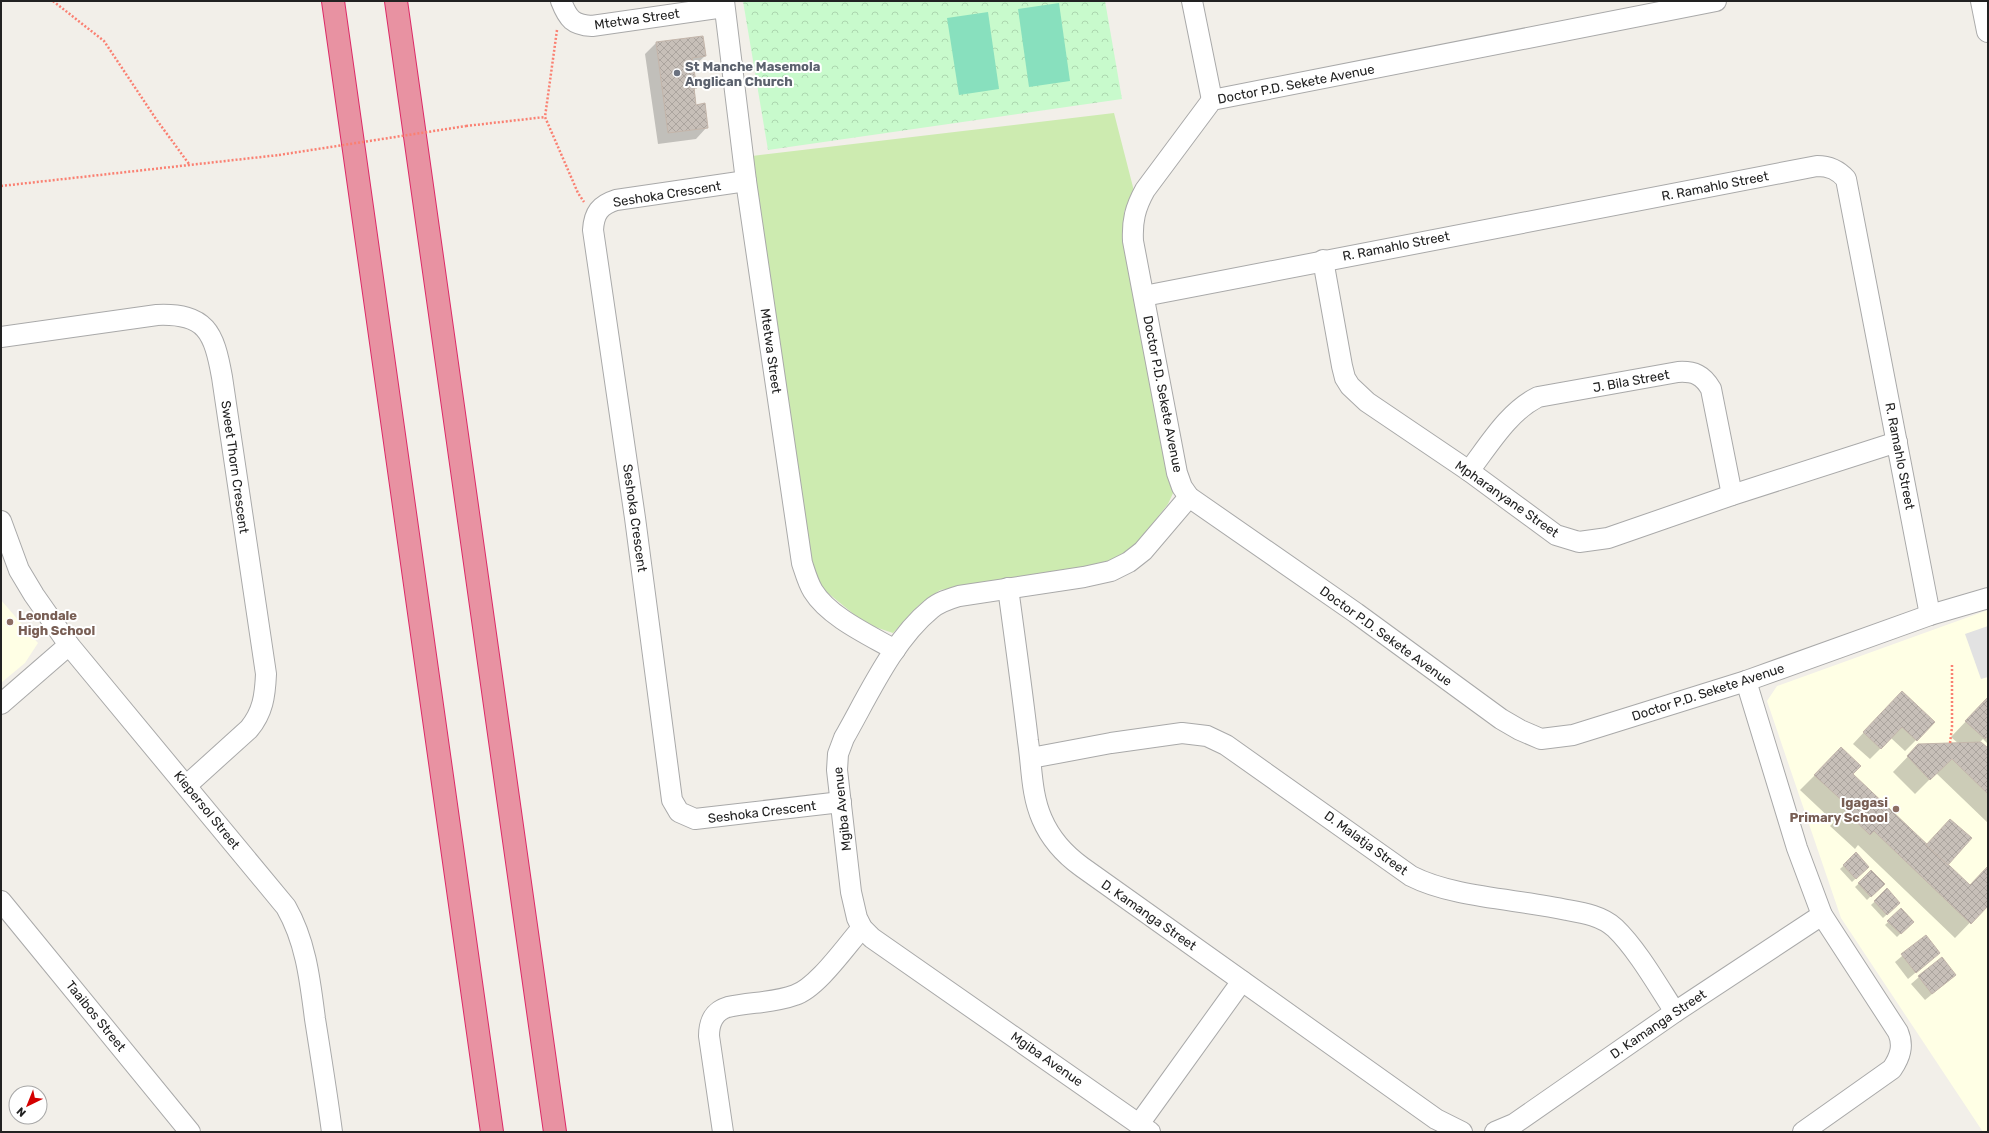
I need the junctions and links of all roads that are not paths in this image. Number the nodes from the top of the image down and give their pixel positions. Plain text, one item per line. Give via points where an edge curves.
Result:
1 (333, 1) edge
2 (396, 1) edge
3 (1192, 1) edge
4 (1714, 1) edge
5 (1982, 1) edge
6 (724, 4) edge
7 (565, 9) edge
8 (1988, 31) edge
9 (1212, 100) junction
10 (746, 181) junction
11 (1323, 260) junction
12 (1144, 296) junction
13 (1, 338) edge
14 (1897, 442) junction
15 (1469, 471) junction
16 (1732, 495) junction
17 (1189, 497) junction
18 (1, 521) edge
19 (1008, 588) junction
20 (1988, 598) edge
21 (1930, 615) junction
22 (69, 645) junction
23 (895, 650) junction
24 (1746, 681) junction
25 (1, 704) edge
26 (1031, 758) junction
27 (187, 785) junction
28 (841, 802) junction
29 (1, 901) edge
30 (1822, 915) junction
31 (862, 928) junction
32 (1242, 981) junction
33 (1675, 1012) junction
34 (1145, 1128) edge
35 (190, 1132) edge
36 (332, 1132) edge
37 (492, 1132) edge
38 (555, 1132) edge
39 (723, 1132) edge
40 (1462, 1132) edge
41 (1495, 1132) edge
42 (1803, 1132) edge

1 - 37 highway
2 - 38 highway
3 - 9 street
4 - 9 street, Doctor P.D. Sekete Avenue
5 - 8 street
6 - 7 street, Mtetwa Street via 592,26 579,25
6 - 10 street, Mtetwa Street
9 - 12 street, Doctor P.D. Sekete Avenue via 1137,204 1132,228
10 - 23 street, Mtetwa Street via 806,576 813,592 835,614
10 - 28 street, Seshoka Crescent via 616,200 598,210 594,220 593,230 673,804 679,812 696,819
11 - 12 street, R. Ramahlo Street
11 - 14 street, R. Ramahlo Street via 1817,166 1831,168 1846,179
11 - 15 street, Mpharanyane Street via 1342,366 1350,386 1367,402
12 - 17 street, Doctor P.D. Sekete Avenue via 1177,473
13 - 27 street, Sweet Thorn Crescent via 177,314 198,322 211,337 223,384 266,674 265,696 257,719 249,729
14 - 16 street, Mpharanyane Street
14 - 21 street, R. Ramahlo Street
15 - 16 street, Mpharanyane Street via 1556,535 1580,542 1608,538
15 - 16 street, J. Bila Street via 1516,411 1538,398 1678,372 1691,372 1701,376 1711,389
17 - 19 street, Mgiba Avenue via 1143,551 1111,571
17 - 24 street, Doctor P.D. Sekete Avenue via 1501,718 1541,739 1573,735
18 - 22 street, Kiepersol Street via 19,570
19 - 23 street, Mgiba Avenue via 946,600 920,619
19 - 26 street, D. Kamanga Street
20 - 21 street, Doctor P.D. Sekete Avenue
21 - 24 street, Doctor P.D. Sekete Avenue
22 - 25 street
22 - 27 street, Kiepersol Street
23 - 28 street, Mgiba Avenue via 844,738 838,754
24 - 30 street via 1797,848
26 - 32 street, D. Kamanga Street via 1037,806 1048,832 1066,856
26 - 33 street, D. Malatja Street via 1182,733 1208,736 1226,745 1421,881 1444,888 1547,905 1594,916 1606,922 1628,943
27 - 36 street, Kiepersol Street via 286,907 298,929 306,958
28 - 31 street, Mgiba Avenue via 851,892 854,909
29 - 35 street, Taaibos Street
30 - 33 street, D. Kamanga Street
30 - 42 street via 1902,1041 1898,1060 1892,1068
31 - 34 street, Mgiba Avenue via 897,957 978,1010
31 - 39 street via 819,978 802,992 784,998 728,1007 714,1016 709,1026 709,1036
32 - 34 street
32 - 40 street, D. Kamanga Street via 1436,1119
33 - 41 street, D. Kamanga Street via 1514,1124

